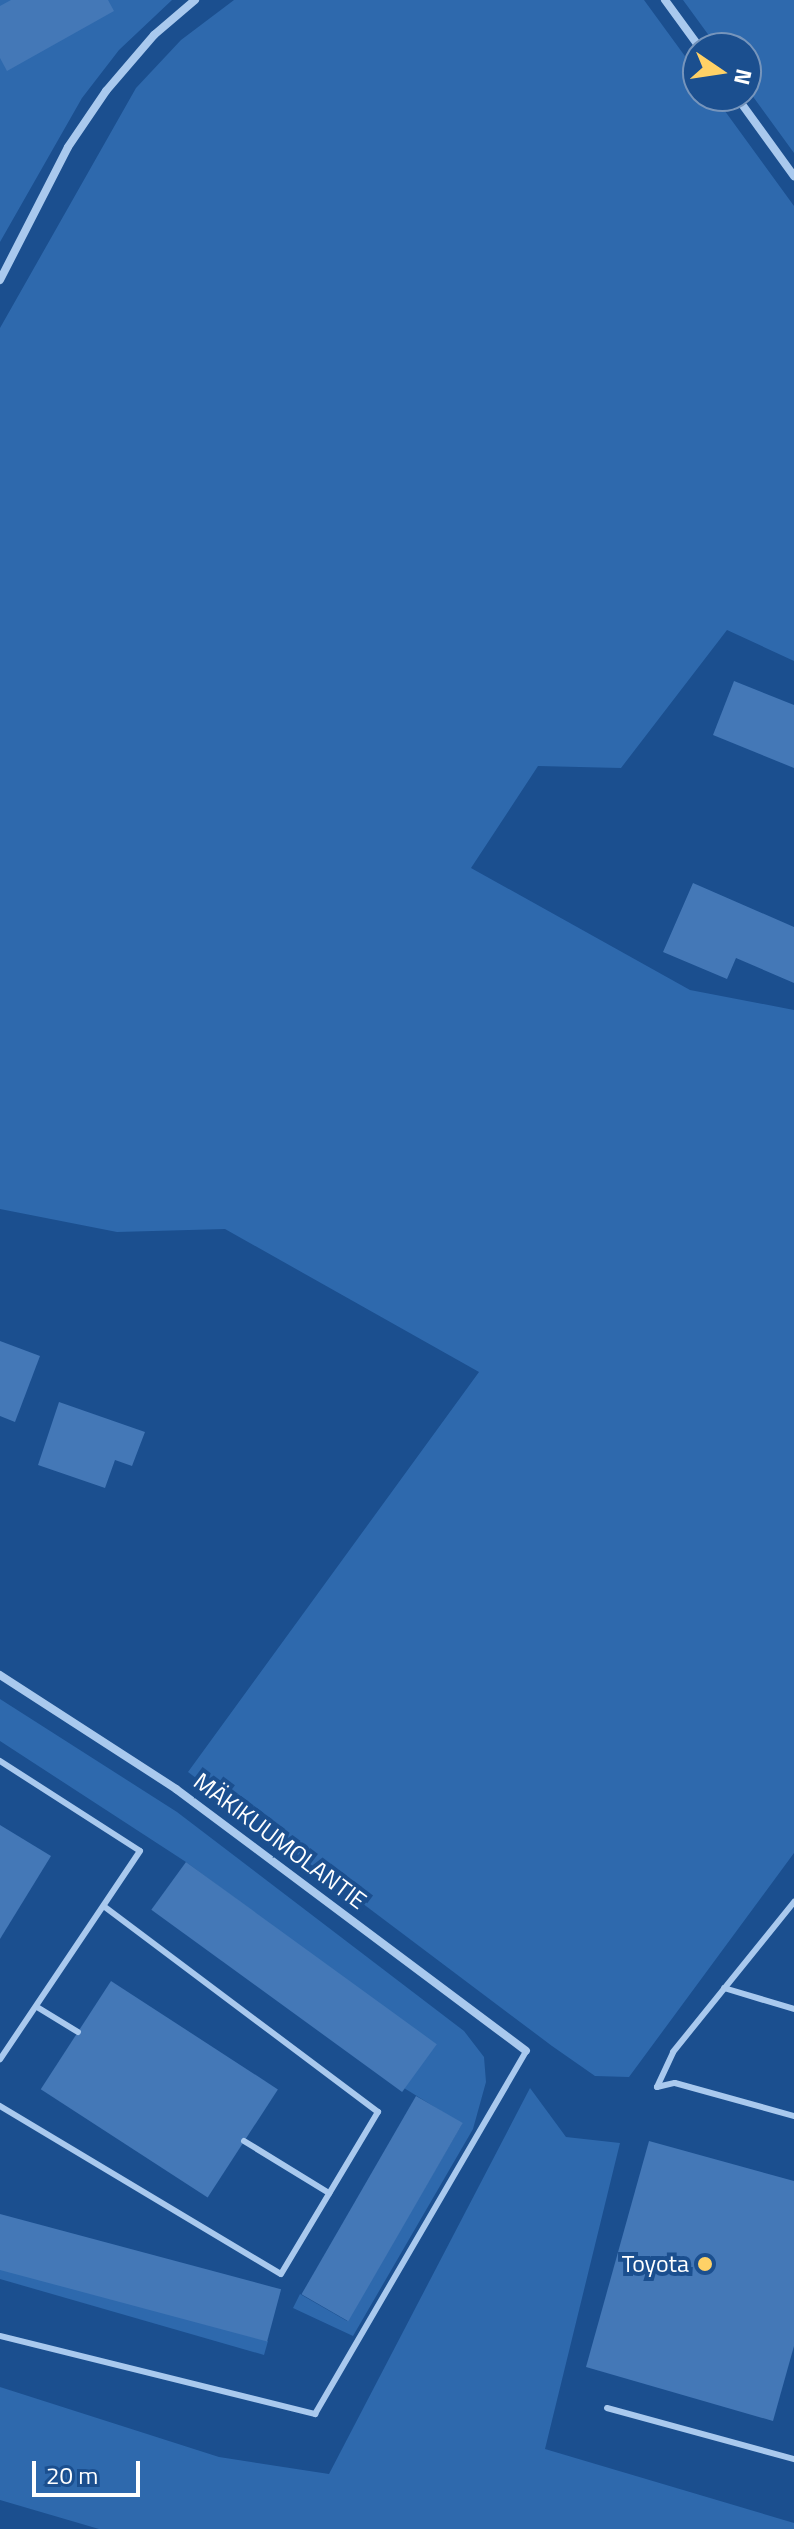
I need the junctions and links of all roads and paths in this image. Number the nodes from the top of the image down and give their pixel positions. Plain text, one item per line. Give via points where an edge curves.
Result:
1 (195, 0) edge
2 (665, 0) edge
3 (688, 32) edge
4 (748, 112) edge
5 (794, 176) edge
6 (0, 280) edge
7 (0, 1675) edge
8 (0, 1761) edge
9 (104, 1906) junction
10 (793, 1906) edge
11 (724, 1988) junction
12 (37, 2007) junction
13 (794, 2009) edge
14 (78, 2032) dead end
15 (526, 2051) joint
16 (0, 2059) edge
17 (0, 2106) edge
18 (794, 2116) edge
19 (244, 2141) dead end
20 (329, 2193) junction
21 (0, 2336) edge
22 (607, 2408) dead end
23 (794, 2459) edge

1 - 6 street via 154,35 106,91 68,147
2 - 3 street
4 - 5 street
7 - 15 street, MÄKIKUUMOLANTIE via 176,1789
8 - 9 lane via 140,1851
9 - 12 lane
9 - 20 lane via 378,2112
10 - 11 lane
11 - 13 lane
11 - 18 lane via 673,2052 657,2087 675,2083
12 - 14 lane
12 - 16 lane
15 - 21 lane via 315,2414
17 - 20 lane via 281,2274
19 - 20 lane
22 - 23 lane

